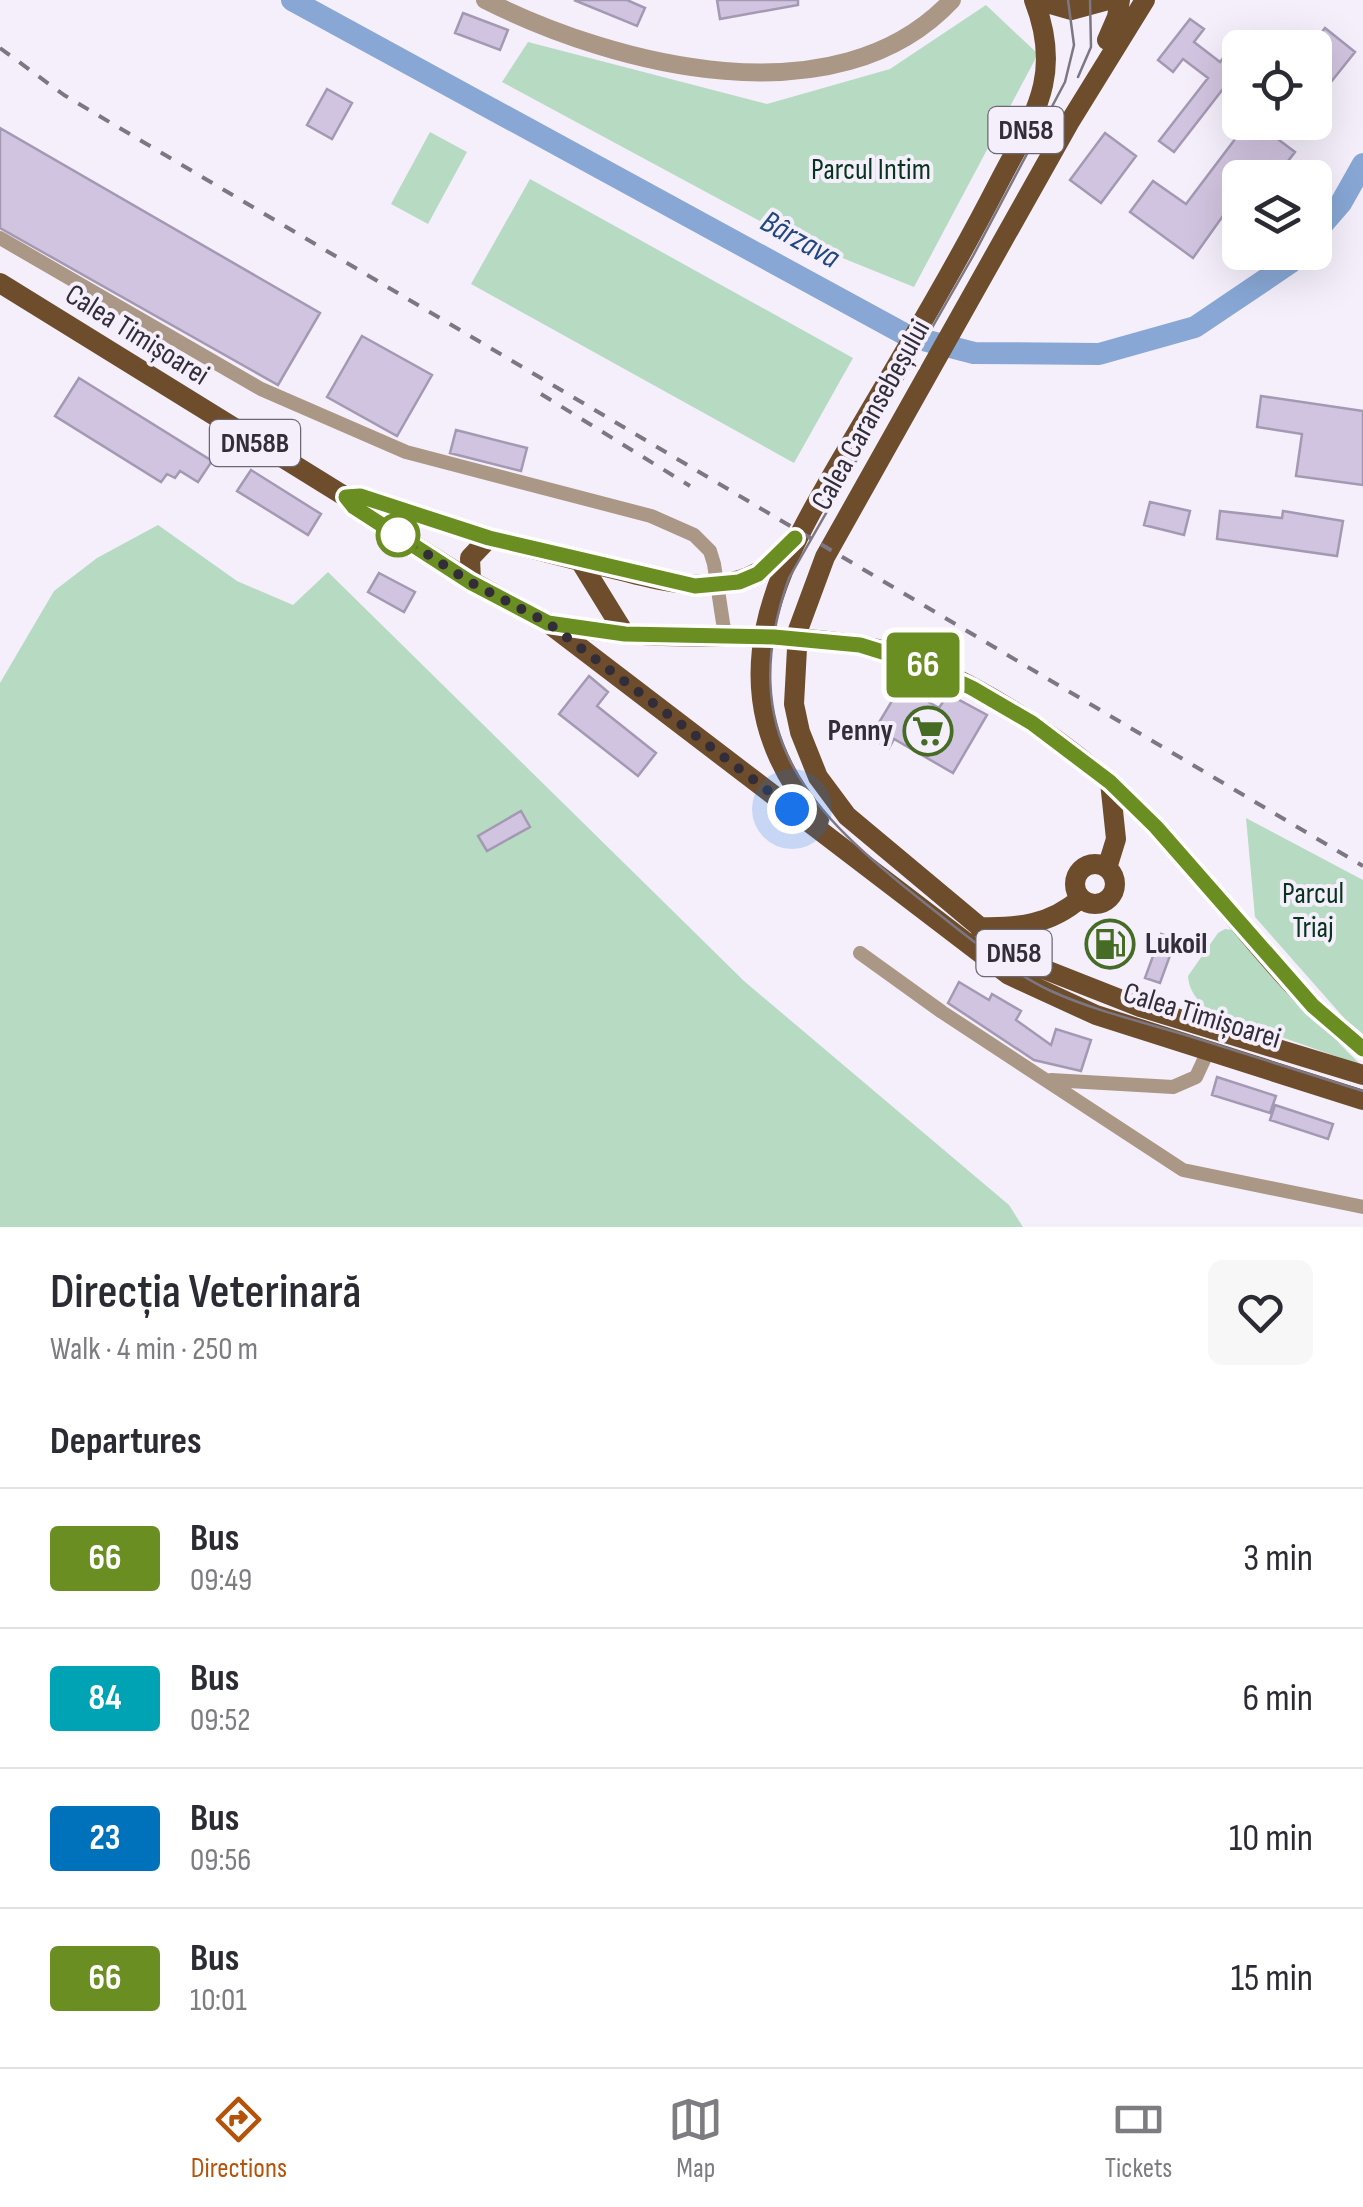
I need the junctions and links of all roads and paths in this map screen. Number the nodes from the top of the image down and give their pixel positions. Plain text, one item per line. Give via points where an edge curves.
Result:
1 (485, 0) edge
2 (953, 0) edge
3 (1035, 0) edge
4 (1108, 0) edge
5 (1120, 0) edge
6 (1144, 0) edge
7 (1069, 123) junction
8 (0, 238) edge
9 (0, 283) edge
10 (346, 497) junction
11 (489, 538) junction
12 (795, 538) junction
13 (580, 560) junction
14 (470, 582) junction
15 (608, 608) junction
16 (548, 623) junction
17 (594, 630) junction
18 (625, 634) junction
19 (725, 636) junction
20 (1110, 782) junction
21 (840, 844) junction
22 (1106, 868) junction
23 (1081, 898) junction
24 (979, 926) junction
25 (860, 953) dead end
26 (1209, 1049) junction
27 (1363, 1049) edge
28 (1363, 1074) edge
29 (1050, 1080) junction
30 (1363, 1100) edge
31 (1363, 1207) edge

1 - 2 street via 532,24 633,56 761,71 876,54
3 - 4 main road via 1071,10
3 - 12 main road, Calea Caransebeșului / DN58 via 1049,56 1031,120 964,251
5 - 7 main road, Calea Caransebeșului via 1118,18
6 - 7 main road, Calea Caransebeșului / DN58
7 - 24 main road, Calea Caransebeșului / DN58 via 825,557 801,619 793,676 800,732 828,793
8 - 19 street via 260,389 406,452 652,516 694,536 710,551
9 - 10 main road, Calea Timișoarei / DN58B
10 - 11 main road, Calea Timișoarei / DN58B
10 - 14 main road, Calea Timișoarei / DN58B
11 - 13 main road, Calea Timișoarei / DN58B
11 - 14 main road via 470,558
12 - 13 main road, Calea Timișoarei / DN58B via 769,566 739,582 695,586
12 - 21 main road, Calea Caransebeșului / DN58 via 764,619 760,679 766,722 782,765
13 - 15 main road
14 - 16 main road, Calea Timișoarei / DN58B
15 - 17 main road
15 - 18 main road
16 - 17 main road, Calea Timișoarei / DN58B
16 - 21 main road, Calea Timișoarei / DN58B
17 - 18 main road, Calea Timișoarei / DN58B
18 - 19 main road, Calea Timișoarei / DN58B
19 - 20 main road, Calea Timișoarei / DN58B via 860,645 918,663 1032,723
20 - 22 main road via 1116,839
20 - 27 main road, Calea Timișoarei / DN58B via 1313,1006
21 - 26 main road, Calea Timișoarei / DN58 via 1009,976 1096,1015
22 - 23 main road via 1092,864 1079,872
22 - 23 main road via 1115,882 1110,897 1094,904
23 - 24 main road via 1031,925
24 - 28 main road, Calea Caransebeșului / DN58 via 1015,954 1070,981
25 - 29 street
26 - 29 street via 1196,1077 1173,1087
26 - 30 main road, Calea Timișoarei / DN58
29 - 31 street via 1183,1170

